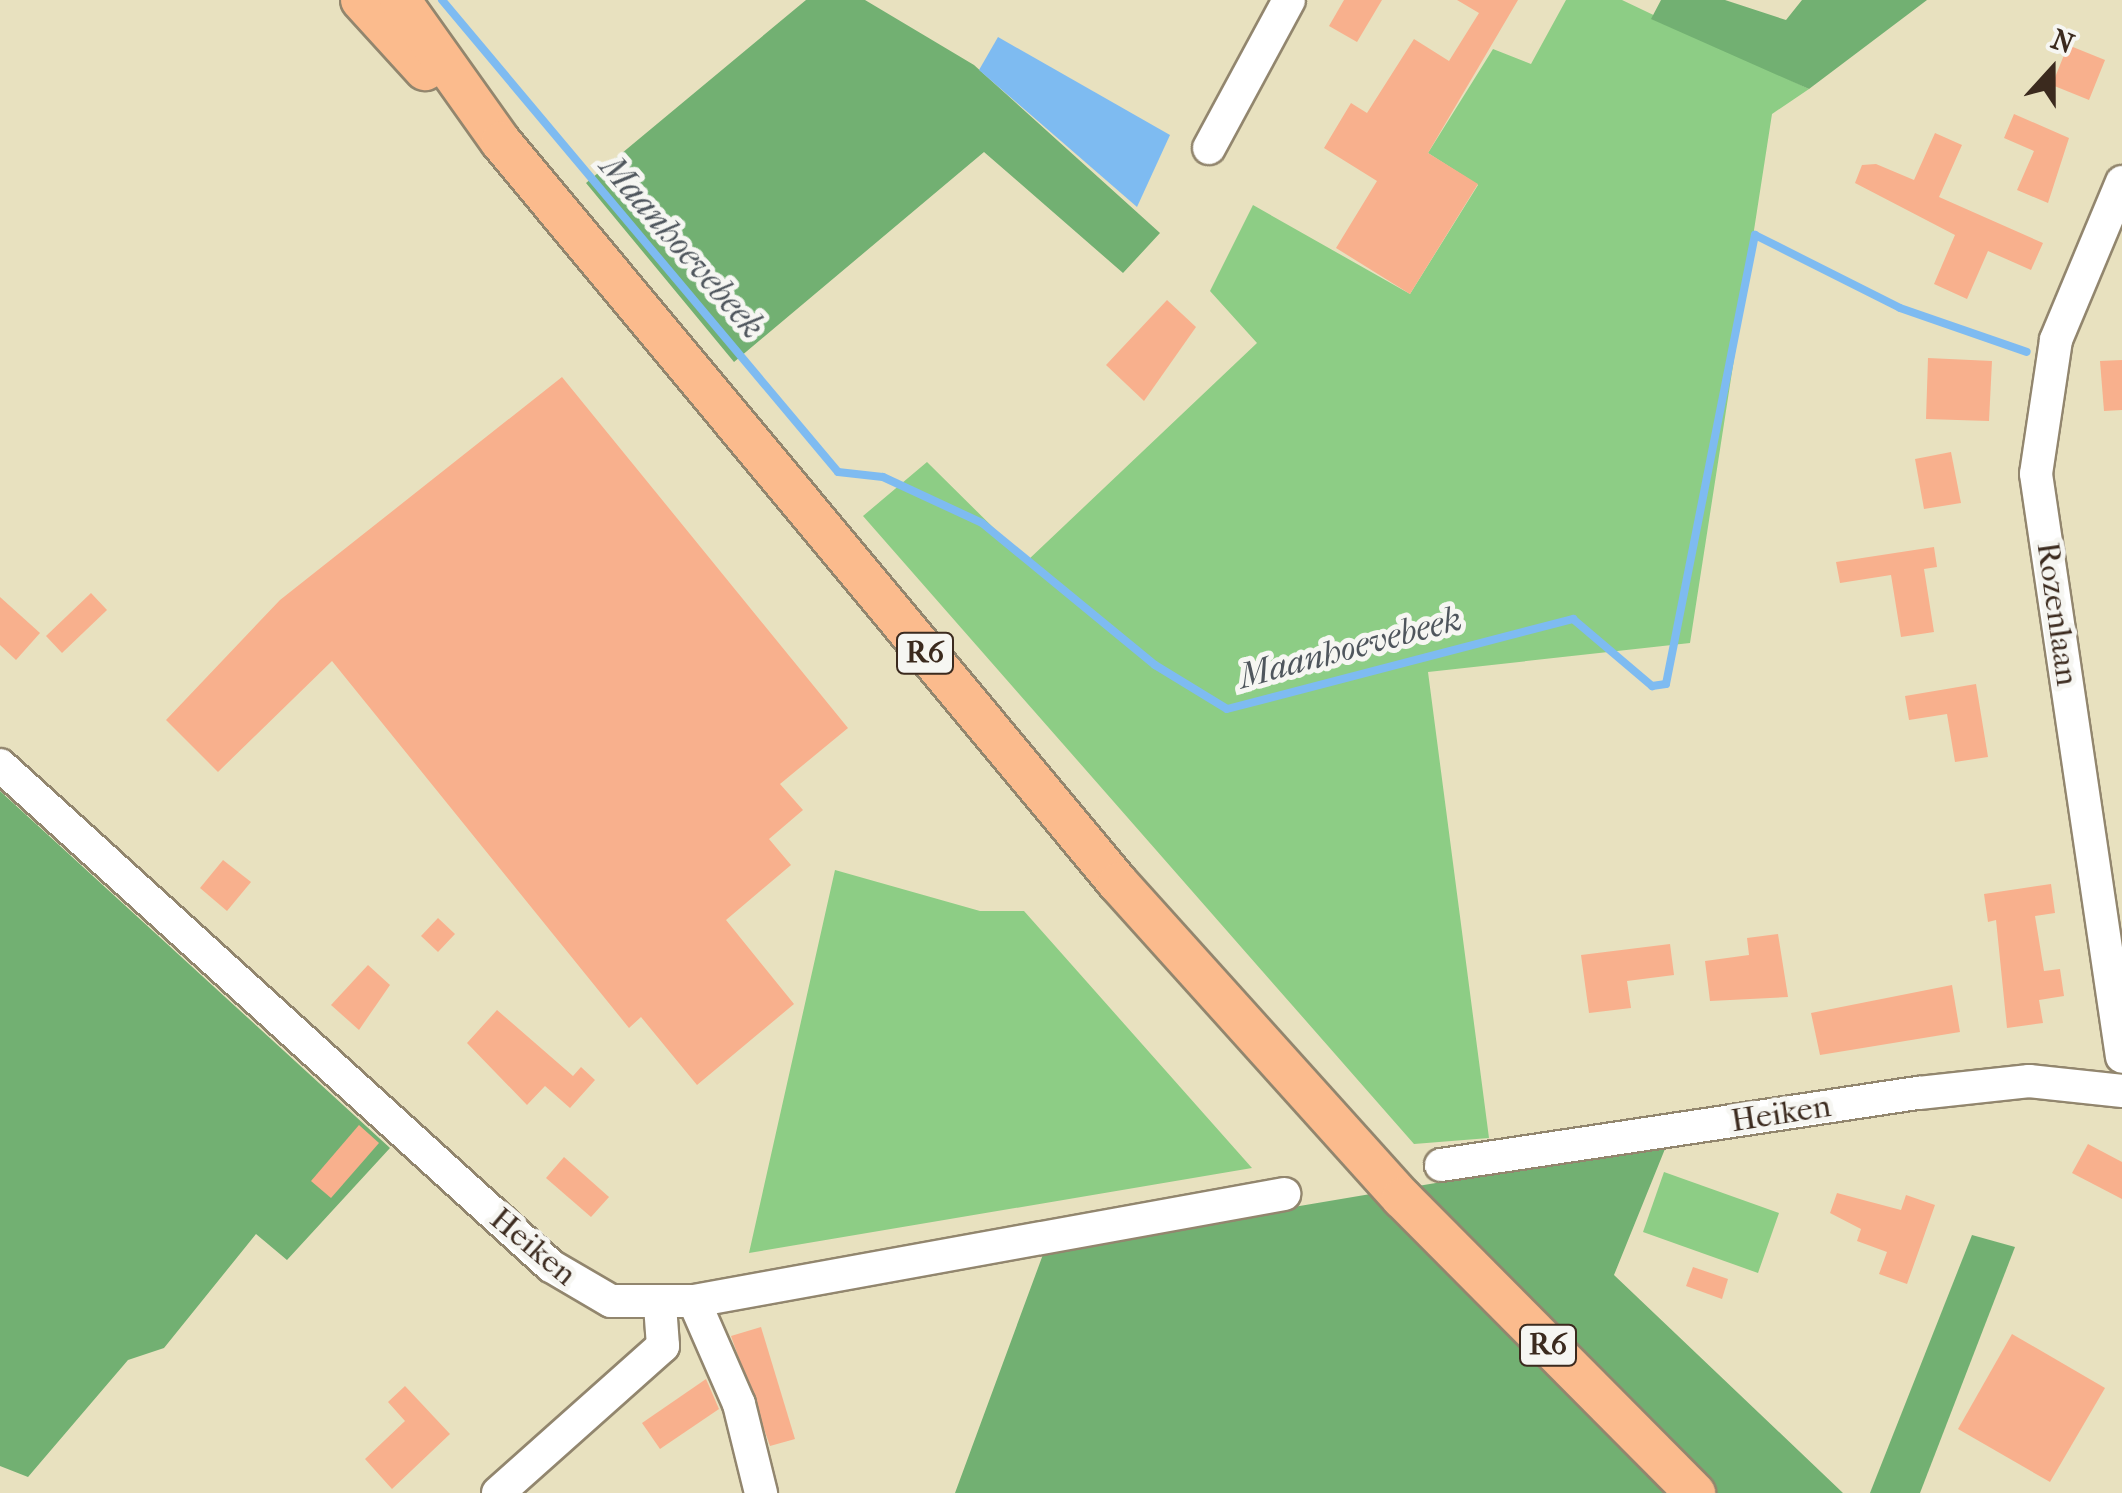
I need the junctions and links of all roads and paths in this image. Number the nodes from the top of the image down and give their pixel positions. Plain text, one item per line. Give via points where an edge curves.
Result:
1 (361, 0) edge
2 (400, 0) edge
3 (1289, 0) edge
4 (500, 142) junction
5 (1209, 148) dead end
6 (2122, 182) edge
7 (0, 766) edge
8 (2122, 1057) edge
9 (2122, 1091) edge
10 (1441, 1165) dead end
11 (1284, 1194) dead end
12 (694, 1301) junction
13 (660, 1306) junction
14 (498, 1493) edge
15 (761, 1493) edge
16 (1695, 1493) edge

1 - 4 main road, R6
2 - 4 main road, R6
3 - 5 street
4 - 16 main road, R6 via 1118,883 1402,1198
6 - 8 street, Rozenlaan via 2056,340 2036,474
7 - 13 street, Heiken via 551,1266 611,1301
9 - 10 street, Heiken via 2030,1081 1919,1093
11 - 12 street, Heiken
12 - 13 street, Heiken
12 - 15 street via 739,1404
13 - 14 street via 663,1346

